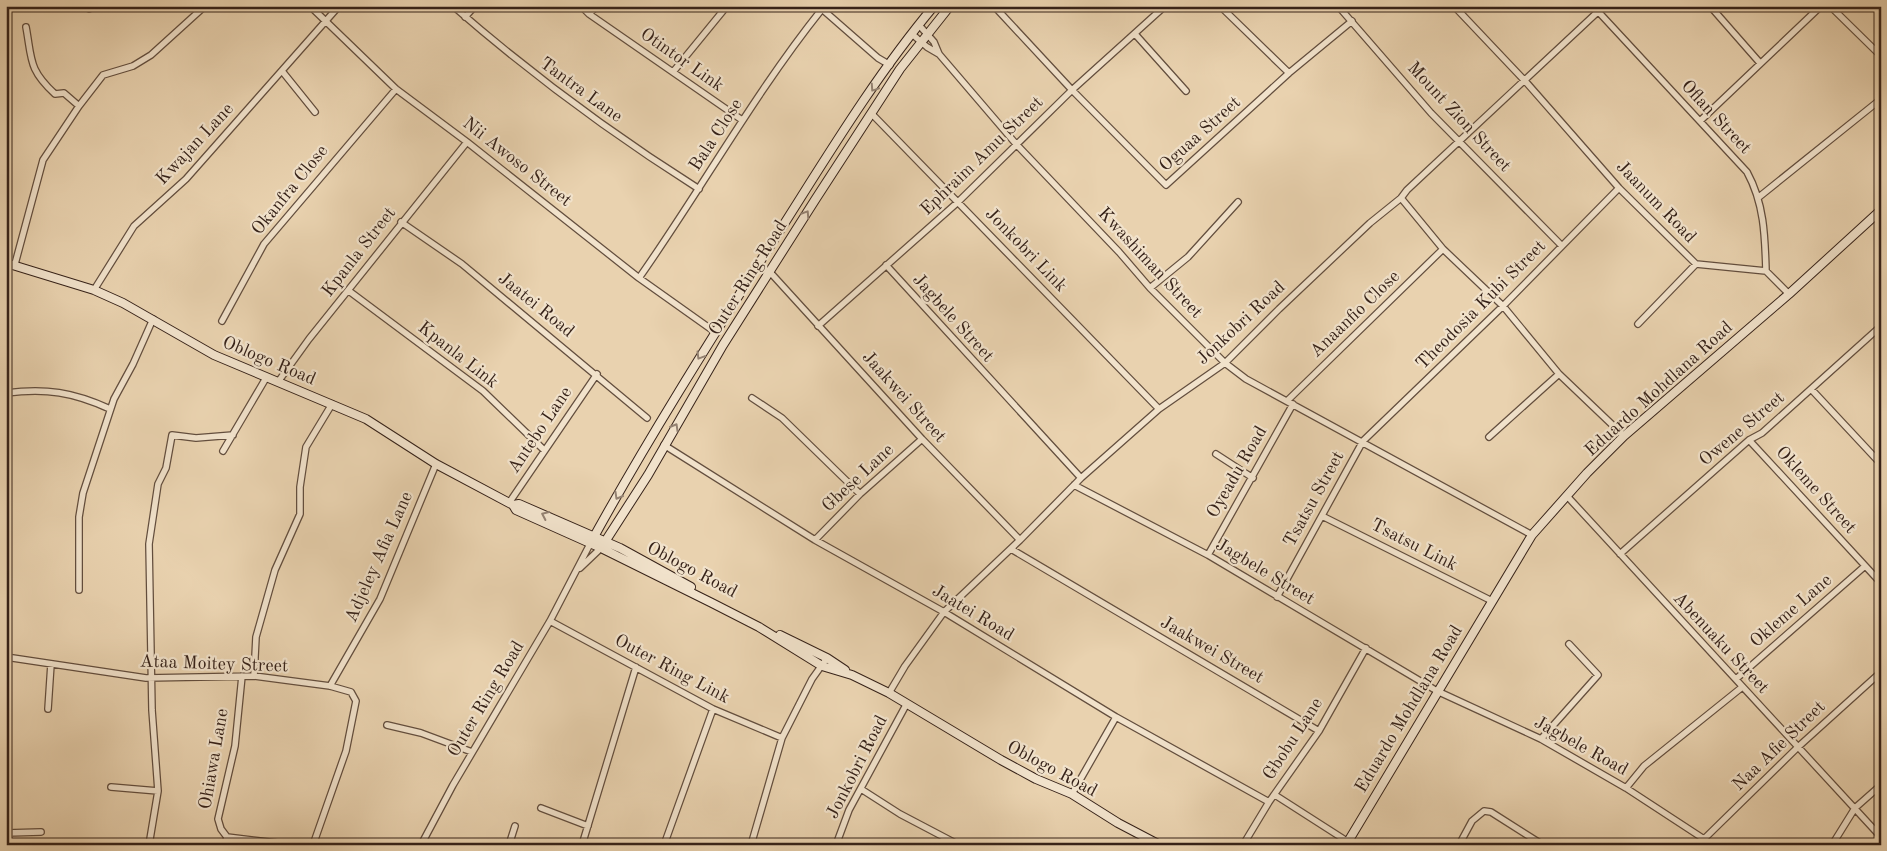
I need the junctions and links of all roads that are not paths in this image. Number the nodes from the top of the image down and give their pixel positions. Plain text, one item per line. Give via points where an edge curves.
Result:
1 (204, 6) edge
2 (310, 6) edge
3 (339, 6) edge
4 (453, 6) edge
5 (475, 6) edge
6 (581, 6) edge
7 (597, 6) edge
8 (727, 6) edge
9 (934, 6) edge
10 (950, 6) edge
11 (994, 6) edge
12 (1165, 6) edge
13 (1220, 6) edge
14 (1338, 6) edge
15 (1454, 6) edge
16 (1593, 6) edge
17 (1604, 6) edge
18 (1710, 6) edge
19 (1821, 6) edge
20 (1830, 6) edge
21 (1598, 12) junction
22 (588, 14) junction
23 (465, 17) junction
24 (1352, 21) junction
25 (325, 22) junction
26 (919, 25) junction
27 (26, 27) dead end
28 (912, 34) junction
29 (927, 34) junction
30 (1135, 34) junction
31 (922, 42) junction
32 (939, 54) junction
33 (1881, 56) edge
34 (1760, 63) junction
35 (890, 65) junction
36 (282, 71) junction
37 (673, 72) junction
38 (1289, 73) junction
39 (1526, 82) junction
40 (396, 89) junction
41 (1072, 90) junction
42 (1186, 91) dead end
43 (1881, 99) edge
44 (78, 106) junction
45 (315, 112) dead end
46 (871, 113) junction
47 (742, 120) junction
48 (1700, 121) junction
49 (467, 142) junction
50 (1460, 142) junction
51 (1016, 144) junction
52 (1619, 188) junction
53 (699, 189) junction
54 (1759, 197) junction
55 (1401, 198) junction
56 (958, 202) junction
57 (1238, 202) dead end
58 (1881, 210) edge
59 (401, 222) junction
60 (1562, 246) junction
61 (1444, 249) junction
62 (6, 263) edge
63 (15, 264) junction
64 (1696, 264) junction
65 (886, 266) junction
66 (769, 271) junction
67 (1766, 271) junction
68 (639, 278) junction
69 (1150, 288) junction
70 (94, 290) junction
71 (349, 291) junction
72 (1790, 294) junction
73 (1503, 306) junction
74 (152, 319) junction
75 (222, 321) dead end
76 (1638, 324) dead end
77 (818, 326) junction
78 (1881, 326) edge
79 (715, 332) junction
80 (1225, 363) junction
81 (597, 374) junction
82 (1559, 374) junction
83 (266, 378) junction
84 (278, 382) junction
85 (1812, 390) junction
86 (6, 393) edge
87 (752, 398) dead end
88 (1290, 403) junction
89 (332, 404) junction
90 (110, 409) junction
91 (1159, 409) junction
92 (647, 418) dead end
93 (233, 435) junction
94 (1624, 436) junction
95 (1489, 437) dead end
96 (922, 440) junction
97 (1749, 440) junction
98 (1363, 441) junction
99 (664, 445) junction
100 (544, 450) junction
101 (223, 451) dead end
102 (1216, 454) dead end
103 (436, 464) junction
104 (1881, 464) edge
105 (1080, 478) junction
106 (1253, 478) junction
107 (1074, 485) junction
108 (860, 494) junction
109 (1567, 496) junction
110 (511, 504) junction
111 (1322, 516) junction
112 (1532, 535) junction
113 (592, 540) junction
114 (815, 540) junction
115 (1020, 540) junction
116 (604, 545) junction
117 (1011, 549) junction
118 (1620, 554) junction
119 (1208, 555) junction
120 (1865, 566) junction
121 (579, 570) junction
122 (1881, 583) edge
123 (79, 590) dead end
124 (1277, 597) junction
125 (1492, 601) junction
126 (944, 612) junction
127 (550, 621) junction
128 (1569, 644) dead end
129 (1366, 648) junction
130 (6, 657) edge
131 (827, 658) junction
132 (51, 664) junction
133 (822, 666) junction
134 (636, 667) junction
135 (1881, 672) edge
136 (852, 675) junction
137 (242, 676) junction
138 (254, 676) junction
139 (153, 679) junction
140 (1736, 679) junction
141 (330, 686) junction
142 (1741, 688) junction
143 (1437, 691) junction
144 (889, 694) junction
145 (906, 705) junction
146 (48, 709) dead end
147 (713, 710) junction
148 (1116, 717) junction
149 (387, 725) dead end
150 (1320, 731) junction
151 (782, 738) junction
152 (1541, 739) junction
153 (1798, 747) junction
154 (472, 752) junction
155 (1881, 785) edge
156 (111, 787) dead end
157 (861, 788) junction
158 (1626, 788) junction
159 (158, 790) junction
160 (1072, 794) junction
161 (1275, 795) junction
162 (1269, 802) junction
163 (541, 808) dead end
164 (1855, 808) junction
165 (515, 826) dead end
166 (588, 826) junction
167 (41, 832) dead end
168 (6, 833) edge
169 (227, 837) junction
170 (1881, 837) edge
171 (1705, 842) edge
172 (1348, 844) edge
173 (149, 845) edge
174 (225, 845) edge
175 (295, 845) edge
176 (313, 845) edge
177 (421, 845) edge
178 (509, 845) edge
179 (582, 845) edge
180 (664, 845) edge
181 (751, 845) edge
182 (836, 845) edge
183 (959, 845) edge
184 (1160, 845) edge
185 (1243, 845) edge
186 (1459, 845) edge
187 (1543, 845) edge
188 (1832, 845) edge

1 - 44 street via 151,55 133,66 103,75
2 - 25 street, Nii Awoso Street
3 - 25 street, Kwajan Lane
4 - 23 street, Tantra Lane
5 - 23 street
6 - 22 street, Otintor Link
7 - 22 street
8 - 37 street
9 - 26 main road, Outer Ring Road
10 - 29 main road, Outer Ring Road
11 - 41 street, Oguaa Street
12 - 30 street, Ephraim Amu Street
13 - 38 street
14 - 24 street, Mount Zion Street
15 - 39 street, Jaanum Road
16 - 21 street, Oflan Street
17 - 21 street, Jonkobri Road
18 - 34 street
19 - 34 street
20 - 33 street
21 - 39 street, Jonkobri Road
21 - 48 street, Oflan Street
22 - 37 street, Otintor Link
23 - 53 street, Tantra Lane via 596,121
24 - 38 street, Oguaa Street
24 - 50 street, Mount Zion Street
25 - 36 street, Kwajan Lane
25 - 40 street, Nii Awoso Street
26 - 28 main road, Outer Ring Road
26 - 29 street, Kwashiman Street
27 - 44 street via 30,57 42,81 55,94 64,93
28 - 31 street, Kwashiman Street
28 - 35 main road, Outer Ring Road
29 - 31 main road, Outer Ring Road
29 - 32 street, Kwashiman Street
30 - 41 street, Ephraim Amu Street
30 - 42 street
31 - 32 street, Kwashiman Street
31 - 46 main road, Outer Ring Road
32 - 51 street, Kwashiman Street
34 - 48 street
35 - 47 street, Bala Close via 822,9
35 -> 79 main road, Outer Ring Road via 824,161
36 - 45 street
36 - 70 street, Kwajan Lane via 186,179 134,226
37 - 47 street, Otintor Link
38 - 41 street, Oguaa Street via 1166,185
39 - 50 street, Jonkobri Road
39 - 52 street, Jaanum Road
40 - 49 street, Nii Awoso Street
40 - 75 street, Okanfra Close via 264,244
41 - 51 street, Ephraim Amu Street
43 - 54 street
44 - 63 street via 43,160
46 - 56 street, Jonkobri Link
66 -> 46 main road, Outer Ring Road
47 - 53 street, Bala Close
48 - 54 street, Oflan Street via 1747,172
49 - 59 street, Kpanla Street
49 - 68 street, Nii Awoso Street
50 - 55 street, Jonkobri Road
50 - 60 street, Mount Zion Street
51 - 56 street, Ephraim Amu Street
51 - 69 street, Kwashiman Street
52 - 60 street, Theodosia Kubi Street
52 - 64 street, Jaanum Road
53 - 68 street, Bala Close
54 - 67 street, Oflan Street via 1763,210
55 - 61 street
55 - 80 street, Jonkobri Road via 1370,223
56 - 65 street, Ephraim Amu Street
56 - 91 street, Jonkobri Link
57 - 69 street via 1188,256
58 - 72 main road, Eduardo Mohdlana Road
59 - 71 street, Kpanla Street
59 - 81 street, Jaatei Road via 462,264
60 - 73 street, Theodosia Kubi Street
61 - 73 street
61 - 88 street, Anaanfio Close
62 - 63 main road, Oblogo Road
63 - 70 main road, Oblogo Road
64 - 67 street, Jaanum Road
64 - 76 street
65 - 77 street, Ephraim Amu Street
65 - 105 street, Jagbele Street
66 - 77 street, Jaakwei Street
99 -> 66 main road, Outer Ring Road
67 - 72 street
68 - 79 street, Nii Awoso Street
69 - 80 street, Kwashiman Street
70 - 74 main road, Oblogo Road
71 - 84 street, Kpanla Street
71 - 100 street, Kpanla Link via 483,391
72 - 94 main road, Eduardo Mohdlana Road
73 - 82 street
73 - 98 street, Theodosia Kubi Street
74 - 83 main road, Oblogo Road via 214,355
74 - 90 street
77 - 96 street, Jaakwei Street
78 - 85 street, Owene Street
79 -> 113 main road, Outer Ring Road
80 - 88 street, Kwashiman Street via 1246,379
80 - 91 street, Jonkobri Road
81 - 92 street, Jaatei Road
81 - 100 street, Antebo Lane
82 - 94 street
82 - 95 street
83 - 84 main road, Oblogo Road
83 - 93 street
84 - 89 main road, Oblogo Road
85 - 97 street, Owene Street via 1762,433
85 - 104 street
86 - 90 street via 56,390
87 - 108 street via 782,418
88 - 98 street, Kwashiman Street
88 - 106 street, Oyeadu Road
89 - 103 main road, Oblogo Road via 366,419
89 - 138 street via 306,447 300,514 275,570 256,638
90 - 123 street via 79,507
91 - 105 street, Jonkobri Road
93 - 101 street
93 - 139 street via 196,438 172,435 170,438 166,468 158,484 149,544
94 - 109 main road, Eduardo Mohdlana Road
96 - 108 street, Gbese Lane
96 - 115 street, Jaakwei Street
97 - 118 street, Owene Street
97 - 120 street, Okleme Street
98 - 111 street, Tsatsu Street
98 - 112 street, Kwashiman Street
99 - 114 street, Jaatei Road
99 - 116 main road, Outer Ring Road
100 - 110 street, Antebo Lane
102 - 106 street
103 - 110 main road, Oblogo Road
103 - 141 street, Adjeley Afia Lane via 380,600
105 - 107 street, Jonkobri Road
106 - 119 street, Oyeadu Road
107 - 115 street, Jonkobri Road
107 - 119 street, Jagbele Street
108 - 114 street, Gbese Lane
109 - 112 main road, Eduardo Mohdlana Road
109 - 118 street, Abenuaku Street
110 - 113 main road, Oblogo Road via 516,510
111 - 124 street, Tsatsu Street
111 - 125 street, Tsatsu Link
112 - 125 main road, Eduardo Mohdlana Road
113 - 116 main road, Oblogo Road
113 - 121 street, Outer Ring Road
114 - 126 street, Jaatei Road
115 - 117 street, Jonkobri Road
116 - 121 street, Outer Ring Road
116 - 131 main road, Oblogo Road
116 - 133 main road, Oblogo Road via 752,623
117 - 126 street, Jonkobri Road
117 - 150 street, Jaakwei Street
118 - 140 street, Abenuaku Street
119 - 124 street, Jagbele Street
120 - 122 street, Okleme Street
120 - 140 street, Okleme Lane
121 - 127 street, Outer Ring Road
124 - 129 street, Jagbele Street
125 - 143 main road, Eduardo Mohdlana Road
126 - 144 street, Jonkobri Road
126 - 148 street, Jaatei Road
127 - 134 street, Outer Ring Link
127 - 154 street, Outer Ring Road
128 - 152 street via 1598,675
129 - 143 street, Jagbele Street
129 - 150 street, Gbobu Lane
130 - 132 street, Ataa Moitey Street
131 - 133 street
131 - 136 main road, Oblogo Road
132 - 139 street, Ataa Moitey Street
132 - 146 street
133 - 136 main road, Oblogo Road
133 - 151 street
134 - 147 street, Outer Ring Link
134 - 166 street
135 - 153 street, Naa Afie Street
136 - 144 main road, Oblogo Road
137 - 138 street, Ataa Moitey Street
137 - 139 street, Ataa Moitey Street
137 - 169 street, Ohiawa Lane via 235,746 218,820
138 - 141 street, Ataa Moitey Street
139 - 159 street
140 - 142 street, Abenuaku Street
141 - 176 street, Ataa Moitey Street via 351,692 356,701 346,751
142 - 153 street, Abenuaku Street
142 - 158 street via 1644,766
143 - 152 street, Jagbele Road
143 - 172 main road, Eduardo Mohdlana Road
144 - 145 main road, Oblogo Road
145 - 157 street, Jonkobri Road
145 - 160 main road, Oblogo Road via 1036,779
147 - 151 street, Outer Ring Link
147 - 180 street
148 - 160 street
148 - 162 street, Jaatei Road
149 - 154 street via 421,733
150 - 161 street, Gbobu Lane
151 - 181 street
152 - 158 street, Jagbele Road
153 - 164 street, Abenuaku Street
153 - 171 street, Naa Afie Street
154 - 177 street, Outer Ring Road
155 - 164 street
156 - 159 street
157 - 182 street, Jonkobri Road
157 - 183 street via 900,814
158 - 171 street, Jagbele Road
159 - 173 street
160 - 184 main road, Oblogo Road
161 - 162 street, Gbobu Lane
161 - 172 street
162 - 185 street, Gbobu Lane
163 - 166 street
164 - 170 street, Abenuaku Street
164 - 188 street
165 - 178 street
166 - 179 street
167 - 168 street
169 - 174 street
169 - 175 street
186 - 187 street via 1472,821 1484,811 1491,812

